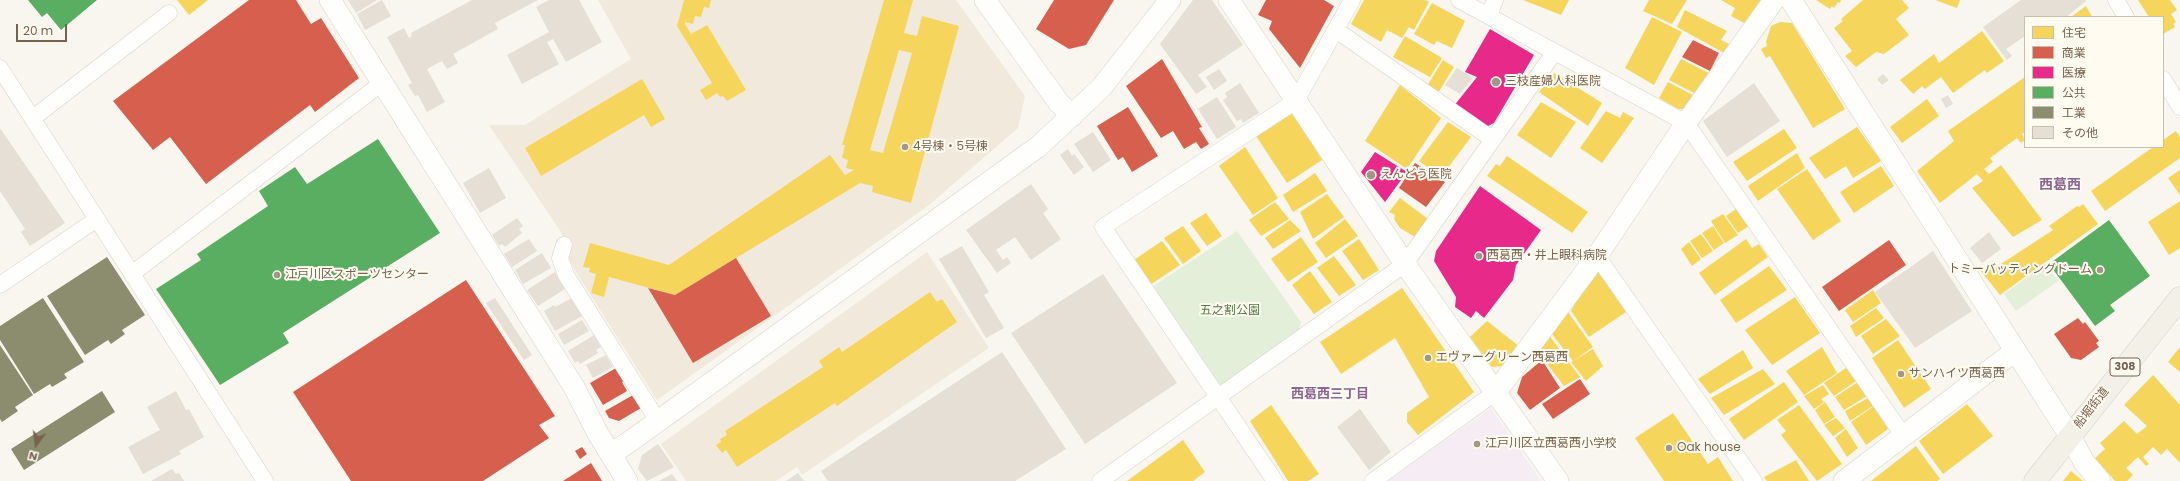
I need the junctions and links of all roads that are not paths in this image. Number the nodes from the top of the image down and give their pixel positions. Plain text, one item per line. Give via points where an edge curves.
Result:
1 (330, 0) edge
2 (984, 0) edge
3 (1170, 0) edge
4 (1229, 0) edge
5 (1352, 0) edge
6 (1459, 0) edge
7 (1495, 0) edge
8 (1774, 0) edge
9 (1791, 0) edge
10 (2116, 0) edge
11 (169, 12) dead end
12 (1489, 16) junction
13 (2125, 16) edge
14 (1336, 30) junction
15 (1554, 53) junction
16 (2, 74) edge
17 (2164, 81) edge
18 (382, 83) junction
19 (1296, 101) junction
20 (2180, 107) edge
21 (1072, 116) junction
22 (33, 118) junction
23 (1686, 123) junction
24 (1492, 140) junction
25 (97, 219) junction
26 (564, 245) dead end
27 (1596, 256) junction
28 (1405, 264) junction
29 (133, 273) junction
30 (0, 285) edge
31 (2180, 298) edge
32 (2015, 351) junction
33 (1496, 392) junction
34 (1218, 396) junction
35 (658, 421) junction
36 (1903, 435) junction
37 (2070, 436) junction
38 (611, 454) junction
39 (265, 481) edge
40 (627, 481) edge
41 (1100, 481) edge
42 (1275, 481) edge
43 (1373, 481) edge
44 (1558, 481) edge
45 (1754, 481) edge
46 (1844, 481) edge
47 (2035, 481) edge
48 (2100, 481) edge

1 - 18 street
2 - 21 street via 1059,103
3 - 21 street via 1124,61
4 - 19 street
5 - 14 street
6 - 12 street
7 - 12 street
8 - 23 street
9 - 32 street
10 - 13 street
11 - 22 street
12 - 15 street
14 - 19 street
14 - 24 street
15 - 23 street
15 - 24 street
16 - 22 street
17 - 20 street
18 - 29 street
18 - 38 street via 574,387
19 - 28 street
19 - 34 street via 1103,227
21 - 35 street via 1006,171
22 - 25 street
23 - 27 street
23 - 36 street
24 - 28 street
25 - 29 street
25 - 30 street
26 - 35 street via 560,258 566,275
27 - 33 street
27 - 45 street
28 - 33 street
28 - 34 street
29 - 39 street
31 - 37 main road, 船堀街道 / 308
32 - 36 street
32 - 37 street
33 - 43 street
33 - 44 street
34 - 41 street
34 - 42 street
35 - 38 street
36 - 46 street
37 - 47 main road, 船堀街道 / 308
37 - 48 street via 2084,462
38 - 40 street

